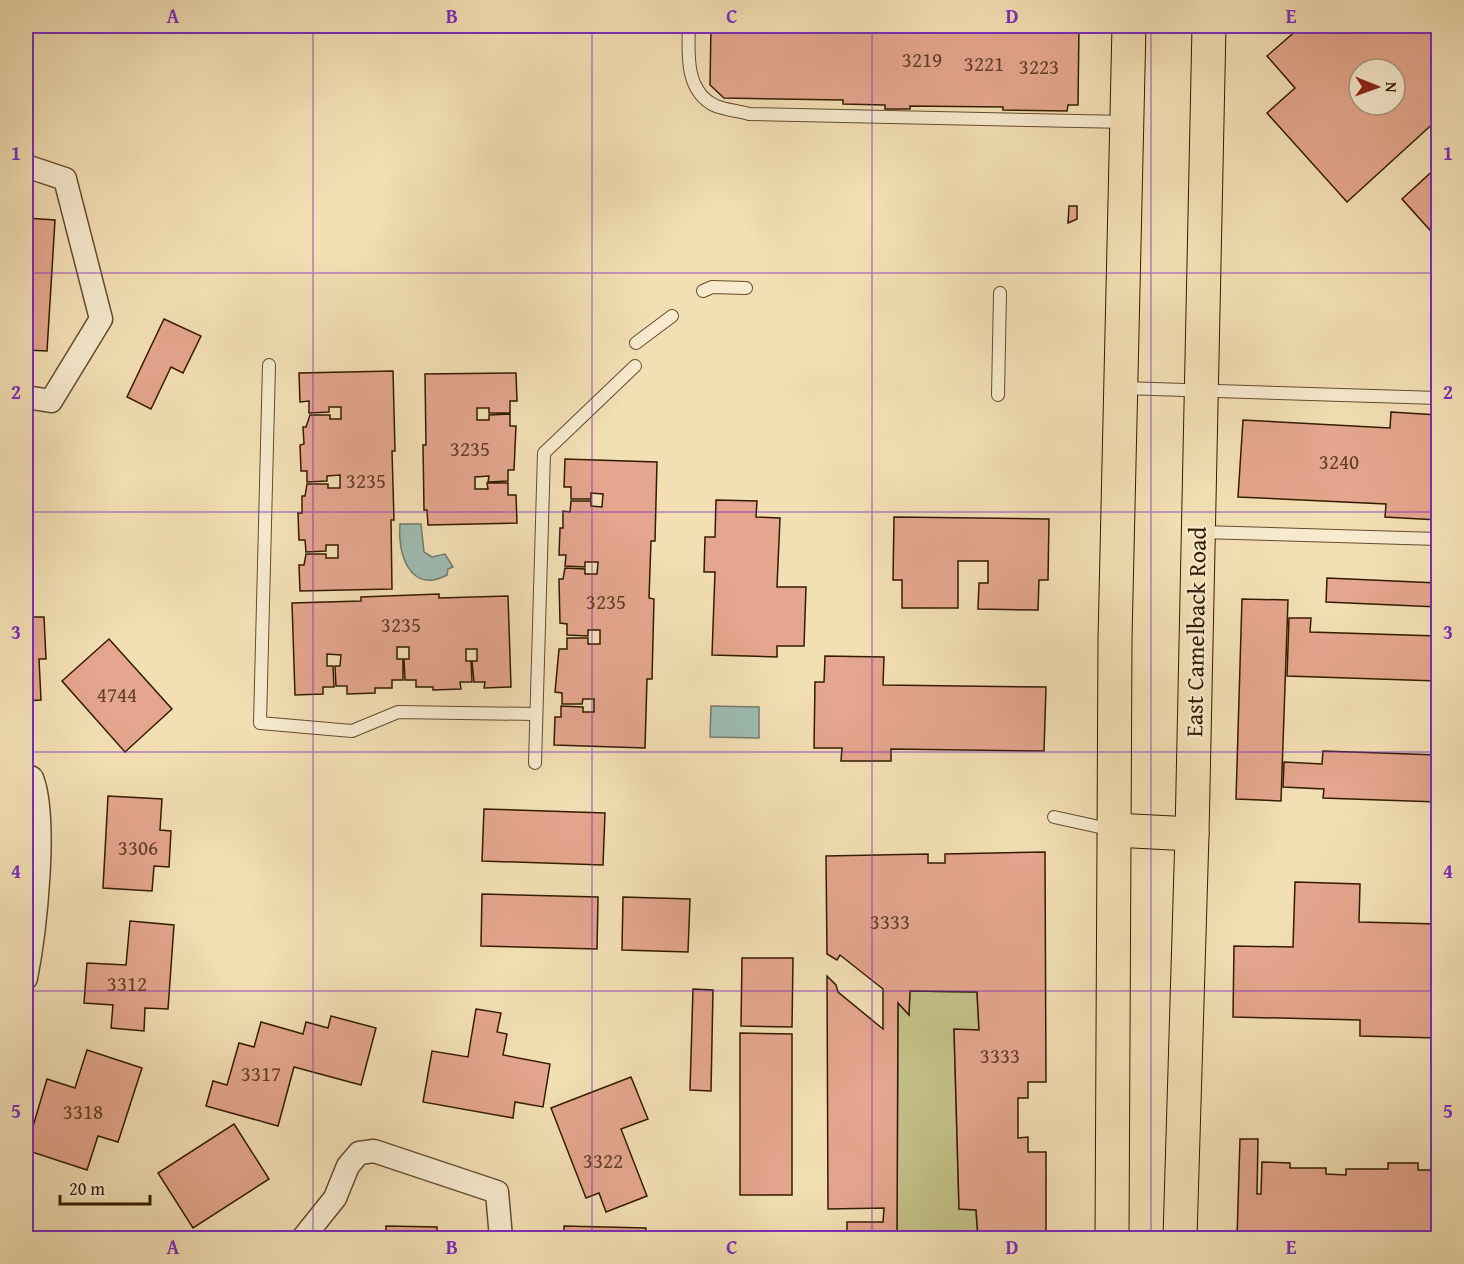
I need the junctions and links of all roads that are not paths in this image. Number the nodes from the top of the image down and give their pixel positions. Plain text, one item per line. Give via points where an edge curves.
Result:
1 (689, 26) edge
2 (1129, 26) edge
3 (1209, 26) edge
4 (1127, 122) junction
5 (26, 166) edge
6 (746, 288) dead end
7 (703, 291) dead end
8 (1000, 293) dead end
9 (672, 316) dead end
10 (636, 343) dead end
11 (269, 365) dead end
12 (635, 366) dead end
13 (1122, 388) junction
14 (1202, 388) junction
15 (998, 396) dead end
16 (26, 397) edge
17 (1438, 398) edge
18 (1198, 532) junction
19 (1438, 539) edge
20 (535, 714) junction
21 (535, 763) dead end
22 (29, 776) edge
23 (1054, 817) dead end
24 (1114, 830) junction
25 (1192, 834) junction
26 (26, 978) edge
27 (303, 1239) edge
28 (501, 1239) edge
29 (1112, 1239) edge
30 (1180, 1239) edge

1 - 4 lane via 688,58 696,90 716,106 749,114
2 - 4 main road
3 - 14 main road, East Camelback Road
4 - 13 main road
5 - 16 street via 65,179 101,319 51,401
6 - 7 lane via 712,287
8 - 15 lane
9 - 10 lane
11 - 20 lane via 260,723 352,731 398,712
12 - 20 lane via 544,453
13 - 14 lane
13 - 24 main road
14 - 17 lane
14 - 18 main road, East Camelback Road
18 - 19 lane
18 - 25 main road, East Camelback Road
20 - 21 lane
22 - 26 street via 38,793 38,855
23 - 24 lane
24 - 25 main road
24 - 29 main road
25 - 30 main road, East Camelback Road
27 - 28 street via 335,1198 348,1166 359,1153 374,1151 497,1192

